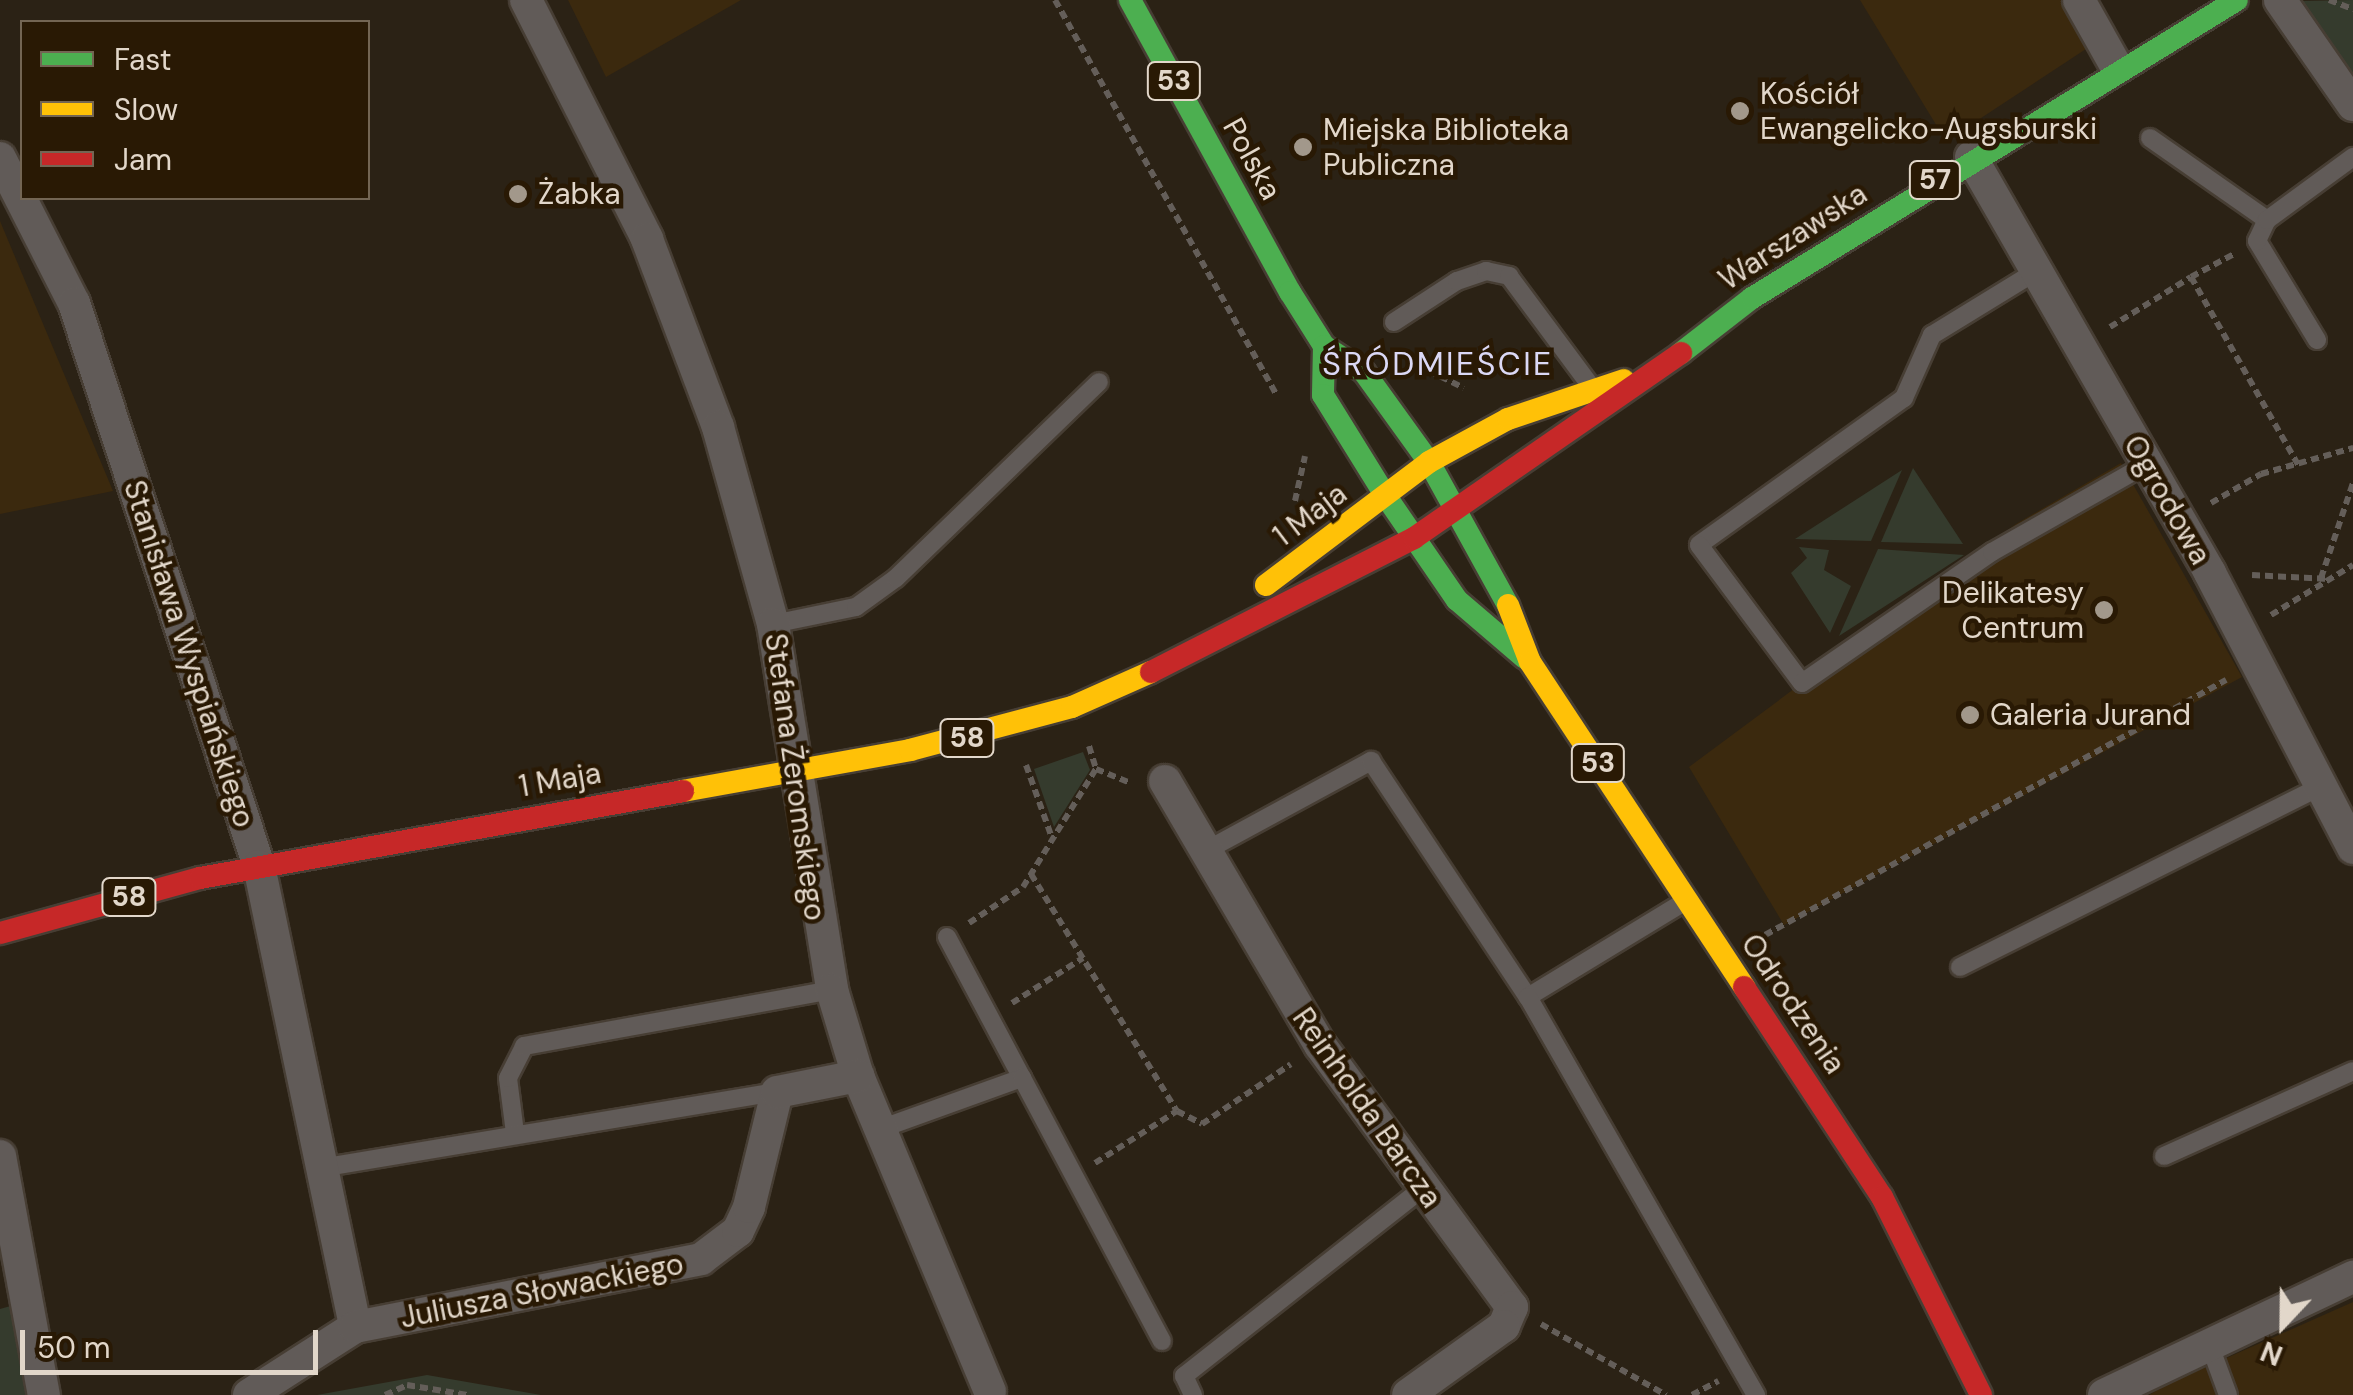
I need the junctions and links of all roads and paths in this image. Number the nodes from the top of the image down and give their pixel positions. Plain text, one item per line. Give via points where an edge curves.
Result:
1 (526, 0) edge
2 (1055, 0) edge
3 (1130, 0) edge
4 (2079, 0) edge
5 (2237, 0) edge
6 (2280, 0) edge
7 (2329, 0) edge
8 (2353, 9) edge
9 (2116, 66) junction
10 (2353, 105) edge
11 (2150, 138) dead end
12 (1971, 157) junction
13 (0, 158) edge
14 (2353, 158) edge
15 (20, 197) edge
16 (21, 200) edge
17 (2267, 220) junction
18 (2258, 241) junction
19 (2035, 272) junction
20 (2191, 276) junction
21 (1394, 322) dead end
22 (2317, 340) dead end
23 (2080, 345) junction
24 (1324, 346) junction
25 (1430, 373) dead end
26 (1645, 376) junction
27 (1099, 382) dead end
28 (1590, 385) junction
29 (1464, 388) dead end
30 (1287, 416) dead end
31 (2353, 448) edge
32 (1306, 450) dead end
33 (1429, 462) junction
34 (2144, 465) junction
35 (2299, 466) junction
36 (2353, 483) edge
37 (1385, 496) junction
38 (1295, 502) dead end
39 (1460, 509) junction
40 (2179, 520) junction
41 (1414, 538) junction
42 (2353, 565) edge
43 (2210, 573) junction
44 (2321, 578) junction
45 (2331, 578) junction
46 (1378, 585) dead end
47 (1408, 586) dead end
48 (1298, 599) junction
49 (1457, 600) junction
50 (773, 624) junction
51 (2240, 633) junction
52 (1530, 662) junction
53 (2258, 663) junction
54 (1127, 682) junction
55 (1087, 740) dead end
56 (1024, 758) dead end
57 (799, 768) junction
58 (1096, 769) junction
59 (2324, 785) junction
60 (1157, 786) joint
61 (1052, 840) junction
62 (2353, 848) edge
63 (1207, 850) junction
64 (259, 866) junction
65 (1031, 874) junction
66 (1688, 900) junction
67 (0, 933) edge
68 (946, 937) joint
69 (1084, 958) junction
70 (1726, 958) junction
71 (1960, 967) dead end
72 (832, 990) junction
73 (1528, 997) junction
74 (989, 1017) junction
75 (1290, 1044) dead end
76 (2353, 1071) edge
77 (858, 1076) junction
78 (1022, 1078) junction
79 (776, 1092) junction
80 (1177, 1111) junction
81 (880, 1129) junction
82 (515, 1133) junction
83 (0, 1156) edge
84 (2164, 1156) dead end
85 (327, 1167) junction
86 (1076, 1174) junction
87 (1422, 1189) junction
88 (2353, 1277) edge
89 (14, 1305) edge
90 (1512, 1307) junction
91 (355, 1327) junction
92 (1162, 1340) dead end
93 (2210, 1346) junction
94 (407, 1385) junction
95 (990, 1392) dead end
96 (447, 1393) edge
97 (44, 1395) edge
98 (248, 1395) edge
99 (385, 1395) edge
100 (403, 1395) edge
101 (467, 1395) edge
102 (1194, 1395) edge
103 (1408, 1395) edge
104 (1666, 1395) edge
105 (1756, 1395) edge
106 (1981, 1395) edge
107 (2104, 1395) edge
108 (2228, 1395) edge

1 - 50 street, Stefana Żeromskiego via 682,327
2 - 30 path
3 - 24 main road, Polska / 53
4 - 9 street
5 - 9 main road, Warszawska / 57
6 - 10 street
7 - 8 path
9 - 12 main road, Warszawska / 57
11 - 17 lane
12 - 19 street, Ogrodowa
12 - 26 main road, Warszawska / 57
13 - 15 street, Stanisława Wyspiańskiego
14 - 17 lane
16 - 64 street, Stanisława Wyspiańskiego via 74,303
17 - 18 lane
18 - 20 path
18 - 22 lane
19 - 23 street, Ogrodowa
19 - 34 lane via 1932,334 1904,398 1699,545 1802,683 1992,552
20 - 23 path
20 - 35 path
21 - 28 lane via 1457,280 1509,276
23 - 34 street, Ogrodowa
24 - 33 main road, Polska / 53 via 1364,372
24 - 37 main road, 53 via 1322,395
25 - 29 path
26 - 28 main road, Warszawska / 57
26 - 39 main road, Warszawska / 57
27 - 50 lane via 896,578 856,606
28 - 33 main road, Warszawska / 57
31 - 35 path
32 - 38 path
33 - 37 main road, 1 Maja / 57
33 - 39 main road, Polska / 53
34 - 40 street, Ogrodowa
35 - 40 path via 2262,474
36 - 44 path
37 - 41 main road, Odrodzenia / 53
37 - 54 main road, 1 Maja / 58
39 - 41 main road, Warszawska
39 - 52 main road, Odrodzenia / 53
40 - 43 street, Ogrodowa
41 - 48 main road, 1 Maja
41 - 49 main road, Odrodzenia / 53
42 - 45 path
43 - 44 path
43 - 51 street, Ogrodowa
44 - 45 path
45 - 51 path
46 - 48 main road, 1 Maja / 58
47 - 49 main road
48 - 54 main road, 1 Maja / 58
49 - 52 main road, Odrodzenia / 53
50 - 57 street, Stefana Żeromskiego
51 - 53 street, Ogrodowa
52 - 66 main road, Odrodzenia / 53
53 - 59 street, Ogrodowa
53 - 70 path
54 - 57 main road, 1 Maja / 58 via 974,736
55 - 58 path
56 - 61 path
57 - 64 main road, 1 Maja / 58
57 - 72 street, Stefana Żeromskiego
58 - 60 path
58 - 61 path
59 - 62 street, Ogrodowa
59 - 71 lane
60 - 63 street, Reinholda Barcza
61 - 65 path
63 - 73 lane via 1370,761
63 - 87 street, Reinholda Barcza via 1320,1044
64 - 67 main road, 1 Maja / 58
64 - 85 street, Stanisława Wyspiańskiego
65 - 68 path
65 - 69 path
66 - 70 main road, Odrodzenia / 53
66 - 73 lane
68 - 74 lane
69 - 74 path
69 - 80 path
70 - 106 main road, Odrodzenia / 53 via 1882,1198
72 - 77 street, Stefana Żeromskiego
72 - 82 lane via 524,1046 508,1078
73 - 105 lane
74 - 78 lane
75 - 80 path via 1300,1058 1202,1124
76 - 84 lane
77 - 79 street
77 - 81 street, Stefana Żeromskiego
78 - 81 lane
78 - 86 lane
79 - 82 lane
79 - 91 street, Juliusza Słowackiego via 750,1208 722,1247 648,1274
80 - 86 path
81 - 95 street, Stefana Żeromskiego
82 - 85 lane
83 - 89 street
85 - 91 street, Stanisława Wyspiańskiego
86 - 92 lane
87 - 90 street, Reinholda Barcza
87 - 102 lane via 1184,1376
88 - 93 street
89 - 97 street
90 - 103 street via 1504,1326
90 - 104 path
91 - 98 street, Juliusza Słowackiego
93 - 107 street
93 - 108 lane
94 - 96 path
94 - 99 path
94 - 100 path
96 - 101 path

